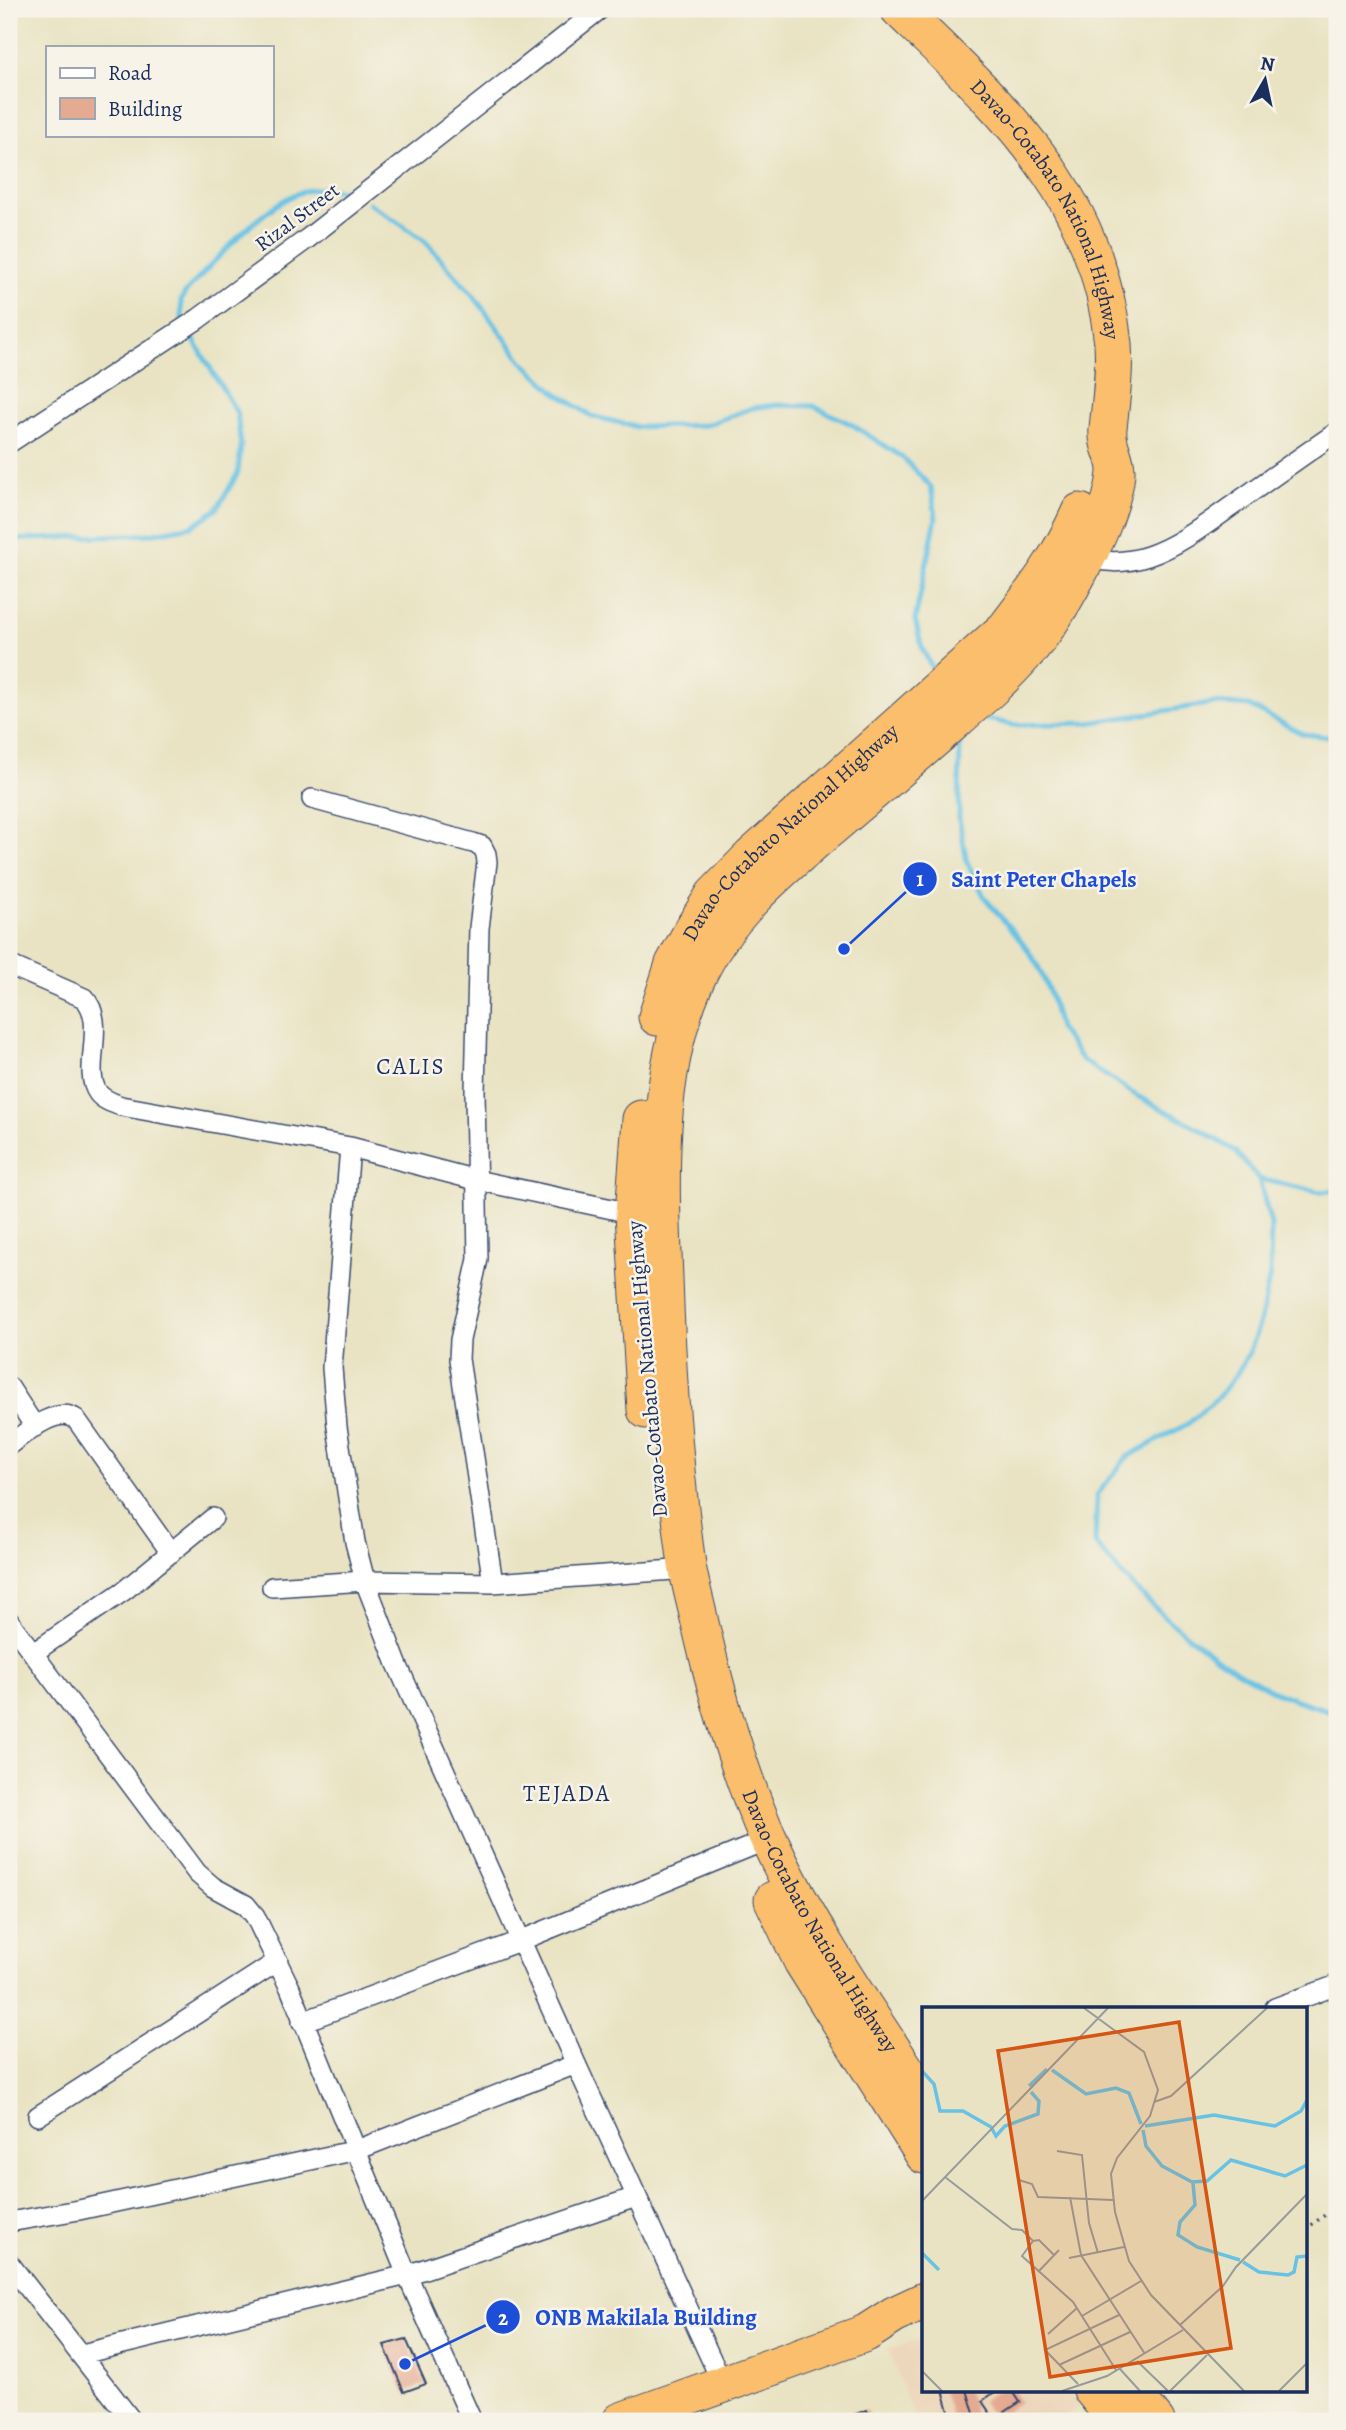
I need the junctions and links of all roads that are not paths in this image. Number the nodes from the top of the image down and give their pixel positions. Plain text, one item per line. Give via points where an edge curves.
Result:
1 (600, 9) edge
2 (899, 9) edge
3 (1337, 432) edge
4 (9, 443) edge
5 (1077, 550) junction
6 (312, 799) dead end
7 (9, 965) edge
8 (350, 1147) junction
9 (476, 1180) junction
10 (648, 1217) junction
11 (9, 1387) edge
12 (35, 1427) junction
13 (9, 1445) edge
14 (213, 1518) dead end
15 (171, 1553) junction
16 (676, 1570) junction
17 (365, 1581) junction
18 (493, 1583) junction
19 (272, 1587) dead end
20 (9, 1621) edge
21 (33, 1653) junction
22 (758, 1844) junction
23 (522, 1940) junction
24 (278, 1961) junction
25 (1337, 1985) edge
26 (1278, 2007) edge
27 (302, 2022) junction
28 (576, 2064) junction
29 (922, 2094) edge
30 (38, 2116) dead end
31 (357, 2150) junction
32 (922, 2152) edge
33 (636, 2197) junction
34 (9, 2222) edge
35 (9, 2263) edge
36 (407, 2275) junction
37 (922, 2302) edge
38 (922, 2328) edge
39 (866, 2333) junction
40 (82, 2354) junction
41 (723, 2385) junction
42 (1094, 2392) edge
43 (1133, 2392) edge
44 (641, 2418) edge
45 (132, 2421) edge
46 (472, 2421) edge
47 (1117, 2421) edge
48 (1156, 2421) edge

1 - 4 street, Rizal Street via 307,239 198,319
2 - 5 highway, Davao-Cotabato National Highway via 998,106 1055,178 1088,240 1103,283 1113,349 1113,385 1107,443 1091,465
3 - 5 street via 1201,527 1150,555 1107,561
5 - 10 highway, Davao-Cotabato National Highway via 1061,605 1028,651 982,673 906,742 722,935 696,978 679,1026
6 - 9 street via 473,843 486,853 479,928
7 - 8 street via 90,1004 94,1015 93,1079 97,1092 107,1100
8 - 9 street
8 - 17 street via 333,1334 333,1389
9 - 10 street
9 - 18 street via 478,1259 459,1359
10 - 16 highway, Davao-Cotabato National Highway via 670,1394
11 - 12 street
12 - 13 street
12 - 15 street via 60,1414 76,1419
14 - 15 street
15 - 21 street
16 - 18 street
16 - 22 highway, Davao-Cotabato National Highway via 712,1677
17 - 18 street
17 - 19 street
17 - 23 street via 397,1664
20 - 21 street
21 - 24 street via 197,1873 255,1916
22 - 23 street
22 - 29 highway, Davao-Cotabato National Highway
22 - 32 highway, Davao-Cotabato National Highway via 802,1961
23 - 27 street
23 - 28 street
24 - 27 street
24 - 30 street
25 - 26 street
27 - 31 street
28 - 31 street
28 - 33 street
31 - 34 street
31 - 36 street
33 - 36 street
33 - 41 street
35 - 40 street
36 - 40 street
36 - 46 street
37 - 39 highway
38 - 39 highway via 902,2334
39 - 41 highway
40 - 45 street
41 - 44 highway
42 - 47 highway
43 - 48 highway

